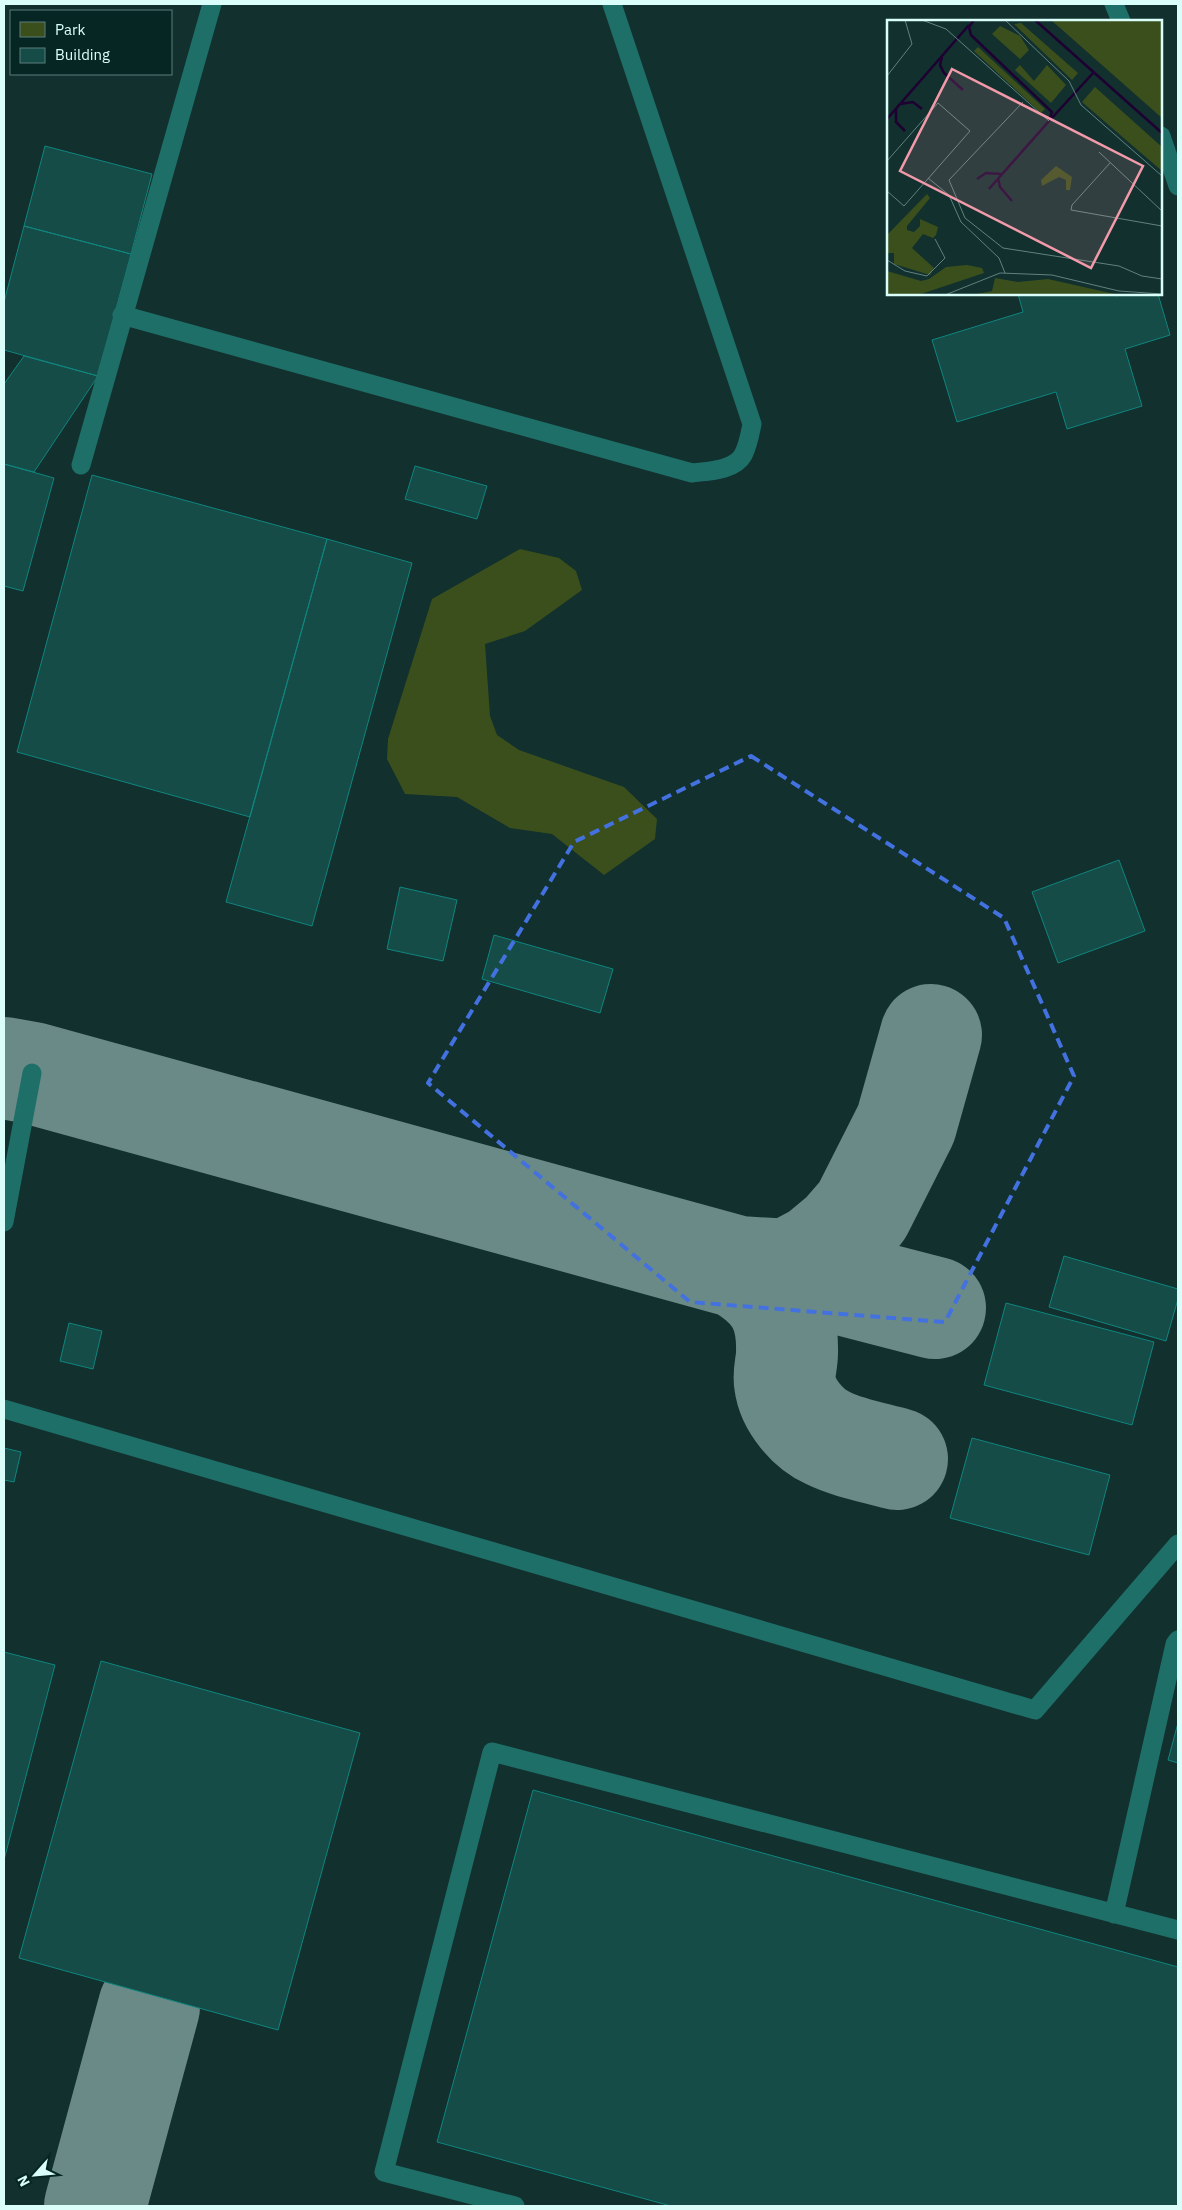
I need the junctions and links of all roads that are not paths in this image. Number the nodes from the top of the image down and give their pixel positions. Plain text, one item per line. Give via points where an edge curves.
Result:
1 (212, 4) edge
2 (612, 4) edge
3 (1114, 4) edge
4 (1121, 20) edge
5 (1162, 139) edge
6 (1178, 186) edge
7 (122, 315) junction
8 (81, 465) dead end
9 (32, 1072) dead end
10 (4, 1222) edge
11 (4, 1409) edge
12 (1178, 1544) edge
13 (1178, 1640) edge
14 (1114, 1914) junction
15 (1178, 1930) edge
16 (515, 2206) edge

1 - 7 lane
2 - 7 lane via 752,424 743,456 734,464 692,473
3 - 4 lane
5 - 6 lane
7 - 8 lane
9 - 10 lane
11 - 12 lane via 1035,1710
13 - 14 lane via 1174,1644
14 - 15 lane
14 - 16 lane via 492,1752 384,2172

